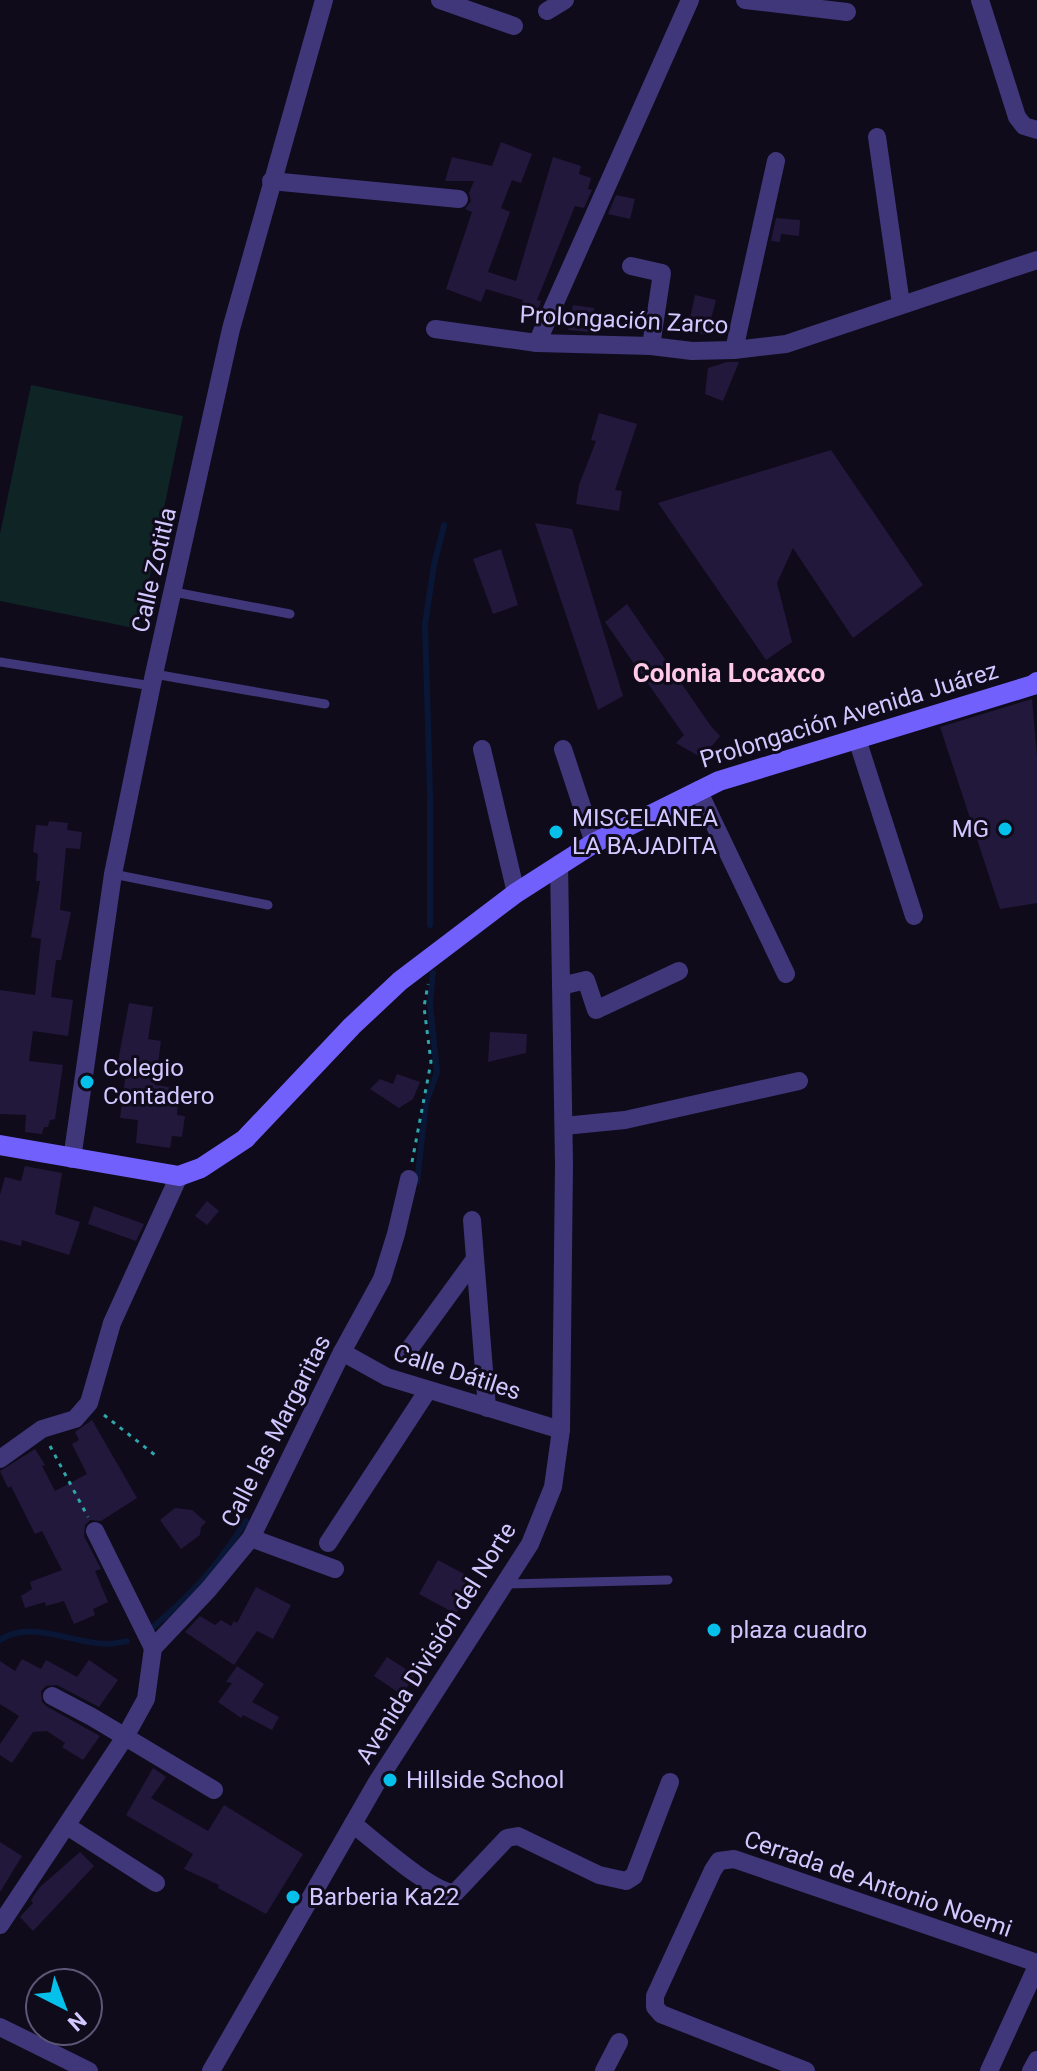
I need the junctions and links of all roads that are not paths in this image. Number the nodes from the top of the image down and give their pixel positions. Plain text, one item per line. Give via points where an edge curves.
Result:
1 (324, 0) edge
2 (440, 0) edge
3 (565, 0) edge
4 (690, 0) edge
5 (745, 0) edge
6 (980, 0) edge
7 (547, 11) dead end
8 (847, 12) dead end
9 (514, 26) dead end
10 (1037, 130) edge
11 (877, 137) dead end
12 (776, 161) dead end
13 (279, 181) junction
14 (459, 199) dead end
15 (1037, 260) edge
16 (631, 266) dead end
17 (901, 304) junction
18 (435, 329) dead end
19 (537, 343) junction
20 (651, 346) junction
21 (734, 350) junction
22 (174, 592) junction
23 (290, 614) dead end
24 (0, 662) edge
25 (153, 680) junction
26 (1036, 685) edge
27 (325, 704) dead end
28 (857, 739) junction
29 (482, 749) dead end
30 (563, 749) dead end
31 (701, 797) junction
32 (594, 843) junction
33 (559, 864) junction
34 (113, 874) junction
35 (516, 893) junction
36 (268, 905) dead end
37 (914, 916) dead end
38 (679, 971) dead end
39 (786, 974) dead end
40 (561, 986) junction
41 (799, 1081) dead end
42 (564, 1126) junction
43 (0, 1145) edge
44 (72, 1159) junction
45 (179, 1176) junction
46 (409, 1179) road end
47 (472, 1220) dead end
48 (475, 1259) junction
49 (408, 1351) dead end
50 (342, 1352) junction
51 (428, 1390) junction
52 (487, 1408) junction
53 (561, 1430) junction
54 (0, 1459) edge
55 (95, 1531) road end
56 (251, 1538) junction
57 (328, 1543) dead end
58 (335, 1569) dead end
59 (668, 1580) dead end
60 (505, 1584) junction
61 (153, 1648) junction
62 (52, 1696) dead end
63 (125, 1737) junction
64 (670, 1782) dead end
65 (214, 1790) dead end
66 (353, 1824) junction
67 (67, 1826) junction
68 (156, 1883) dead end
69 (0, 1925) edge
70 (1037, 1964) edge
71 (0, 2027) edge
72 (619, 2042) dead end
73 (1037, 2060) edge
74 (89, 2071) edge
75 (211, 2071) edge
76 (604, 2071) edge
77 (806, 2071) edge
78 (989, 2071) edge
79 (1031, 2071) edge

1 - 13 street, Calle Zotitla
2 - 9 street
3 - 7 street
4 - 19 street
5 - 8 street
6 - 10 street via 1017,117
11 - 17 street
12 - 21 street
13 - 14 street
13 - 22 street, Calle Zotitla via 231,329
15 - 17 street, Prolongación Zarco
16 - 20 street via 662,273
17 - 21 street, Prolongación Zarco via 786,344
18 - 19 street, Prolongación Zarco
19 - 20 street, Prolongación Zarco
20 - 21 street, Prolongación Zarco
22 - 23 lane
22 - 25 street, Calle Zotitla
24 - 25 lane
25 - 27 lane
25 - 34 street, Calle Zotitla
26 - 28 street, Prolongación Avenida Juárez
28 - 31 street, Prolongación Avenida Juárez
28 - 37 street
29 - 35 street
30 - 32 street
31 - 32 street, Prolongación Avenida Juárez
31 - 39 street
32 - 33 street, Prolongación Avenida Juárez
33 - 35 street, Prolongación Avenida Juárez
33 - 40 street, Avenida División del Norte
34 - 36 lane
34 - 44 street, Calle Zotitla
35 - 45 street, Prolongación Avenida Juárez via 400,981 245,1139
38 - 40 street via 596,1010 586,980
40 - 42 street, Avenida División del Norte
41 - 42 street via 625,1120
42 - 53 street, Avenida División del Norte
43 - 44 street
44 - 45 street
45 - 54 street via 112,1323 89,1403 75,1419 42,1429
46 - 50 street, Calle las Margaritas via 382,1279
47 - 48 street
48 - 49 street
48 - 52 street
50 - 51 street, Calle Dátiles via 387,1377
50 - 56 street, Calle las Margaritas
51 - 52 street, Calle Dátiles
51 - 57 street
52 - 53 street, Calle Dátiles
53 - 60 street, Avenida División del Norte via 553,1487 530,1544
55 - 61 street
56 - 58 street
56 - 61 street, Calle las Margaritas
59 - 60 lane
60 - 66 street, Avenida División del Norte
61 - 63 street via 146,1699
62 - 63 street
63 - 65 street
63 - 67 street
64 - 66 street via 634,1876 626,1881 599,1875 518,1836 507,1838 455,1893 446,1893
66 - 75 street, Avenida División del Norte
67 - 68 street
67 - 69 street
70 - 77 street, Cerrada de Antonio Noemi via 727,1858 719,1861 655,1996 655,2007 661,2014
70 - 78 street
71 - 74 street
72 - 76 street
73 - 79 street

